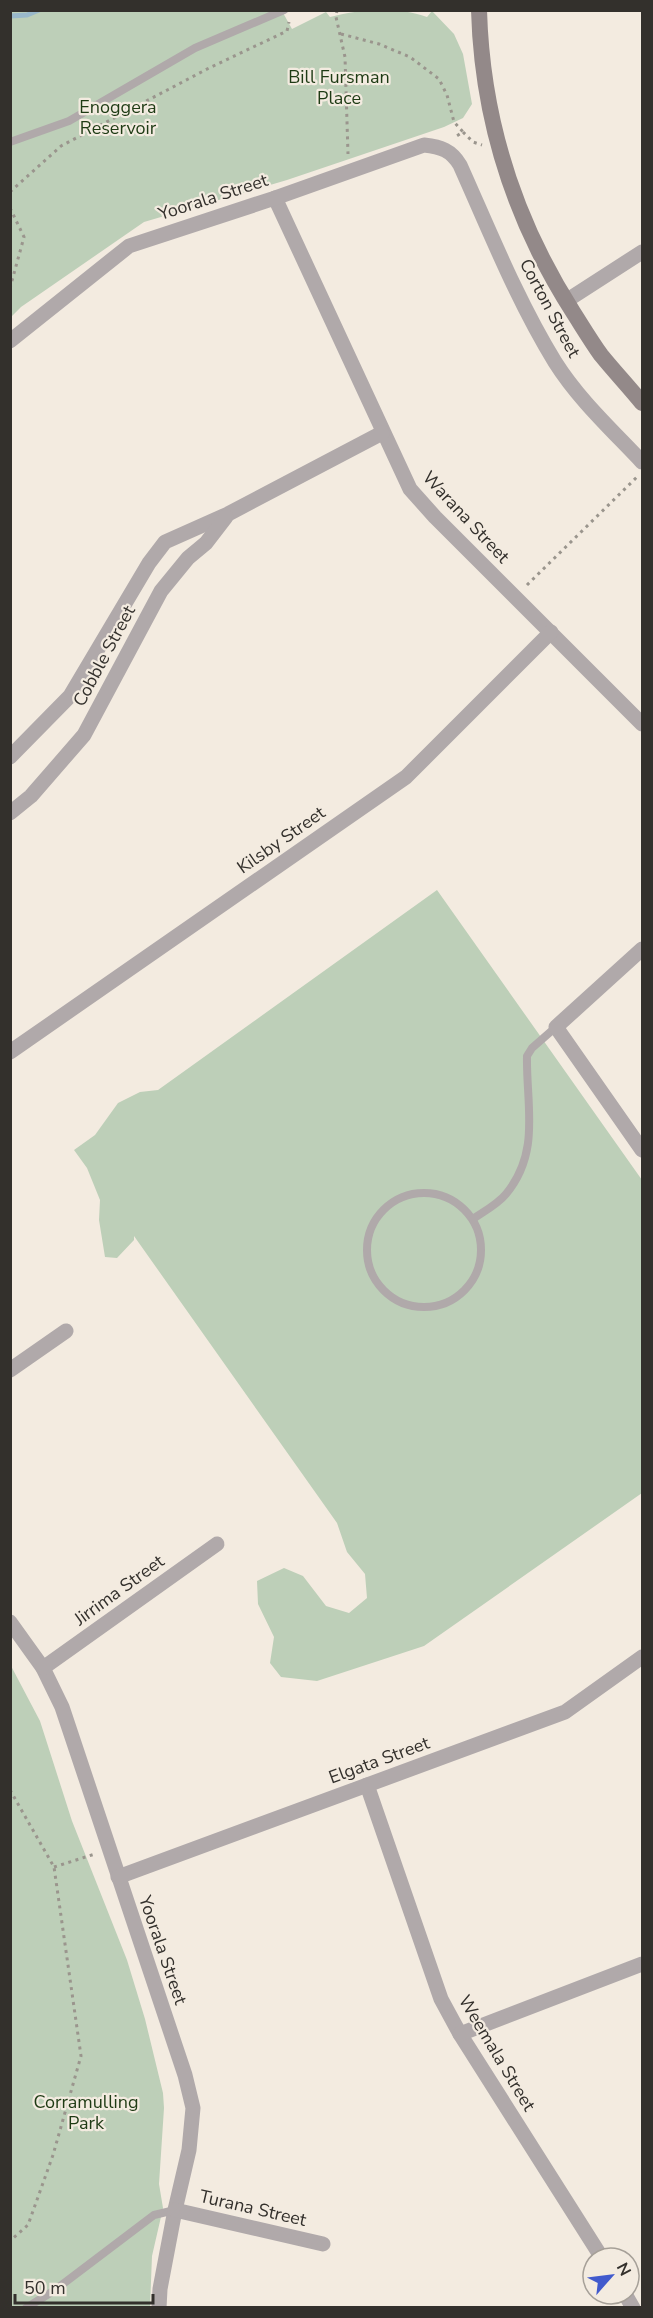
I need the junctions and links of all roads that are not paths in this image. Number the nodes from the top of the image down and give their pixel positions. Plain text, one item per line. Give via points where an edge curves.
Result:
1 (284, 10) edge
2 (479, 10) edge
3 (10, 142) edge
4 (452, 147) joint
5 (275, 198) junction
6 (642, 252) edge
7 (566, 301) junction
8 (10, 341) edge
9 (642, 403) edge
10 (382, 433) junction
11 (642, 462) edge
12 (228, 514) junction
13 (552, 632) junction
14 (642, 724) edge
15 (10, 757) edge
16 (10, 813) edge
17 (642, 949) edge
18 (555, 1027) junction
19 (10, 1052) edge
20 (642, 1150) edge
21 (473, 1219) junction
22 (66, 1331) dead end
23 (10, 1370) edge
24 (217, 1544) dead end
25 (10, 1622) edge
26 (642, 1658) edge
27 (43, 1668) junction
28 (367, 1785) junction
29 (118, 1876) junction
30 (642, 1964) edge
31 (460, 2034) junction
32 (175, 2210) junction
33 (322, 2244) dead end
34 (594, 2246) edge
35 (26, 2307) edge
36 (159, 2307) edge

1 - 3 lane via 195,48 69,121
2 - 7 main road via 488,96 503,164 535,244
4 - 5 street, Yoorala Street via 424,145
4 - 11 street, Corton Street via 521,302 556,364 589,407
5 - 8 street, Yoorala Street via 129,246
5 - 10 street, Warana Street
6 - 7 street
7 - 9 main road via 600,353
10 - 12 street, Cobble Street
10 - 13 street, Warana Street via 410,489
12 - 15 street, Cobble Street via 165,542 70,696
12 - 16 street, Cobble Street via 161,591 84,735 31,796
13 - 14 street, Warana Street
13 - 19 street, Kilsby Street via 406,777
17 - 18 street
18 - 20 street
18 - 21 lane via 527,1056 530,1127 517,1177 505,1196
21 - 21 lane via 482,1257 465,1292 449,1303 411,1307 393,1299 378,1285 370,1269 369,1232 391,1203 408,1195 444,1196
22 - 23 street
24 - 27 street, Jirrima Street
25 - 27 street, Yoorala Street
26 - 28 street, Elgata Street via 566,1712
27 - 29 street, Yoorala Street via 62,1707
28 - 29 street, Elgata Street
28 - 31 street, Weemala Street via 441,1999
29 - 32 street, Yoorala Street via 193,2108 189,2150
30 - 31 street
31 - 34 street, Weemala Street
32 - 33 street, Turana Street
32 - 35 lane via 154,2215 55,2290
32 - 36 street, Yoorala Street

